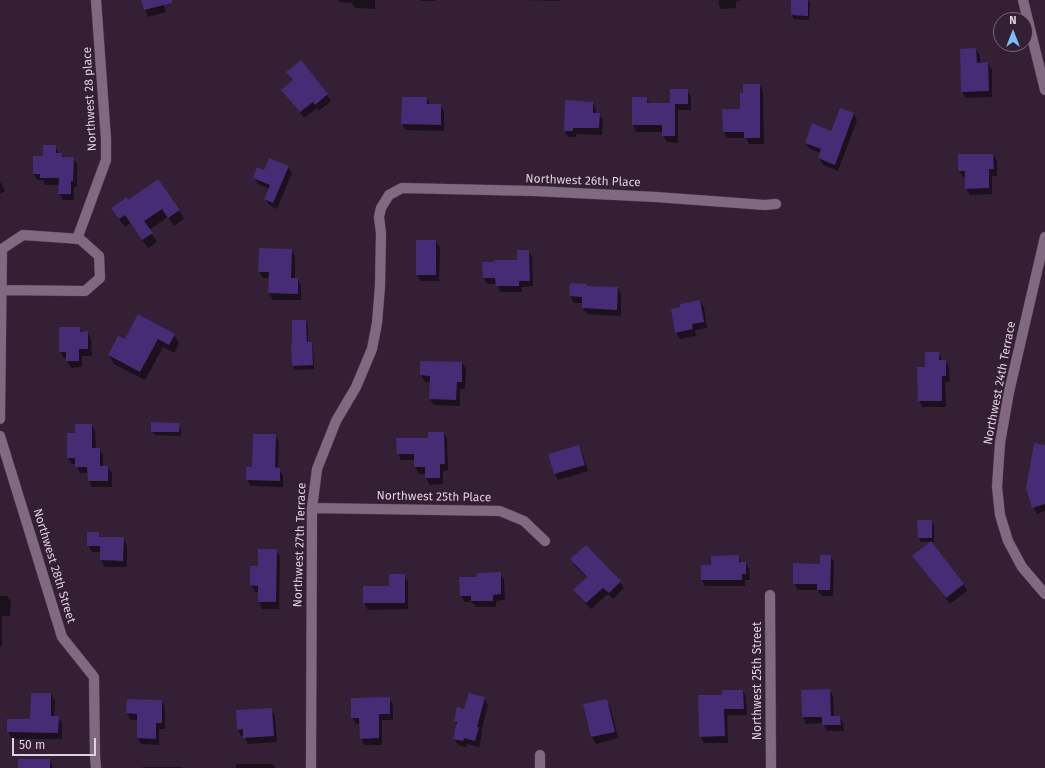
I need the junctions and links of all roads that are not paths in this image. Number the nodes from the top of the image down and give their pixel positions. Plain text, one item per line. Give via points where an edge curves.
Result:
1 (96, 0) edge
2 (1023, 0) edge
3 (1045, 90) edge
4 (389, 195) joint
5 (776, 204) dead end
6 (1045, 237) edge
7 (77, 238) junction
8 (1, 290) junction
9 (0, 420) edge
10 (0, 436) edge
11 (312, 508) junction
12 (545, 541) dead end
13 (1045, 594) edge
14 (770, 595) dead end
15 (540, 756) dead end
16 (96, 768) edge
17 (311, 768) edge
18 (540, 768) edge
19 (771, 768) edge

1 - 7 street, Northwest 28 place via 106,160
2 - 3 street
4 - 5 street, Northwest 26th Place via 402,188 526,191
4 - 11 street, Northwest 27th Terrace via 380,208 379,217 380,286 372,350 356,387 336,421 317,469
6 - 13 street, Northwest 24th Terrace via 1009,392 1000,443 997,487 1000,515 1008,541 1022,567
7 - 8 street via 22,235 2,249
7 - 8 street via 99,256 100,278 85,291
8 - 9 street
10 - 16 street, Northwest 28th Street via 62,637 94,677
11 - 12 street, Northwest 25th Place via 500,511 524,521
11 - 17 street, Northwest 27th Terrace
14 - 19 street, Northwest 25th Street
15 - 18 street

